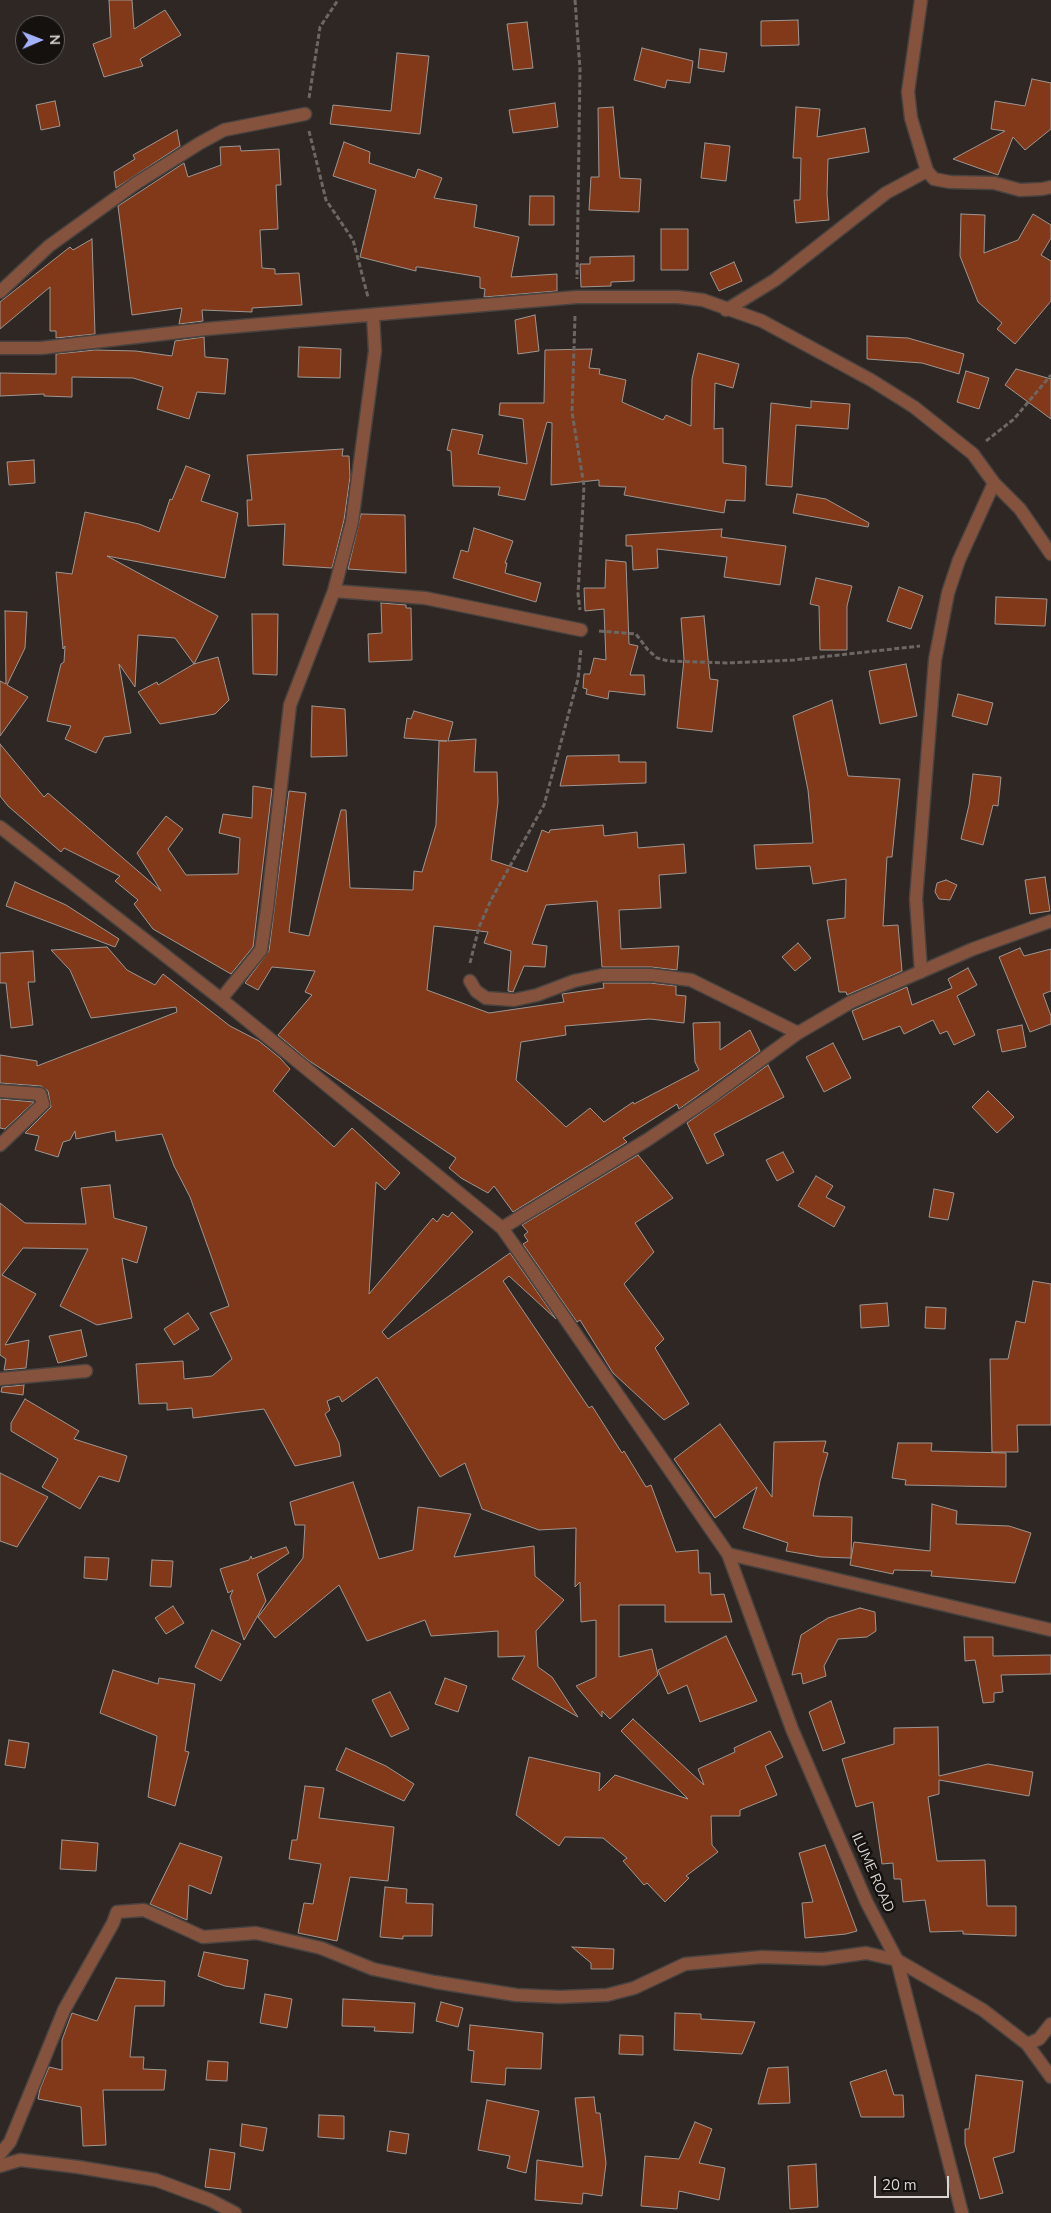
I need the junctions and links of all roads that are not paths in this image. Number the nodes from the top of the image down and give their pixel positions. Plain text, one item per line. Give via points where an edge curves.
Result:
1 (921, 0) edge
2 (305, 114) road end
3 (927, 171) junction
4 (1051, 187) edge
5 (0, 292) edge
6 (726, 310) junction
7 (373, 315) junction
8 (0, 348) edge
9 (994, 483) junction
10 (1051, 554) edge
11 (334, 591) junction
12 (581, 630) road end
13 (0, 827) edge
14 (1051, 921) edge
15 (921, 972) junction
16 (470, 981) dead end
17 (221, 999) junction
18 (798, 1033) junction
19 (0, 1091) edge
20 (0, 1146) edge
21 (502, 1228) junction
22 (86, 1371) dead end
23 (0, 1378) edge
24 (728, 1554) junction
25 (1051, 1630) edge
26 (897, 1960) junction
27 (1051, 2024) edge
28 (1027, 2044) junction
29 (1051, 2077) edge
30 (5, 2141) edge
31 (0, 2154) edge
32 (0, 2166) edge
33 (235, 2213) edge
34 (962, 2213) edge

1 - 3 street via 908,92 911,118
2 - 5 street via 224,130 200,143 135,184 49,246
3 - 4 street via 934,179 950,182 994,183 1020,190
3 - 6 street via 886,193 775,280
6 - 7 street via 702,300 678,297 577,297
6 - 9 street via 762,321 914,407 973,454
7 - 8 street via 206,329 41,348
7 - 11 street via 375,351 357,492
9 - 10 street via 1020,509
9 - 15 street via 959,560 948,593 938,644 917,879
11 - 12 street via 425,598
11 - 17 street via 290,705 261,950
13 - 17 street, ILUME ROAD
14 - 15 street
15 - 18 street via 851,1002
16 - 18 street via 486,998 514,1000 602,974 651,974 691,980
17 - 21 street, ILUME ROAD
18 - 21 street via 647,1140
19 - 20 street via 40,1094 43,1104
21 - 24 street, ILUME ROAD
22 - 23 street
24 - 25 street
24 - 26 street, ILUME ROAD via 792,1729 867,1903
26 - 28 street via 983,2010
26 - 30 street via 866,1953 823,1959 752,1958 685,1964 634,1988 607,1994 516,1995 372,1969 321,1948 256,1934 203,1937 144,1910 117,1912 64,2010
26 - 34 street, ILUME ROAD
27 - 28 street via 1039,2039
28 - 29 street
30 - 31 street
32 - 33 street via 20,2160 156,2180

